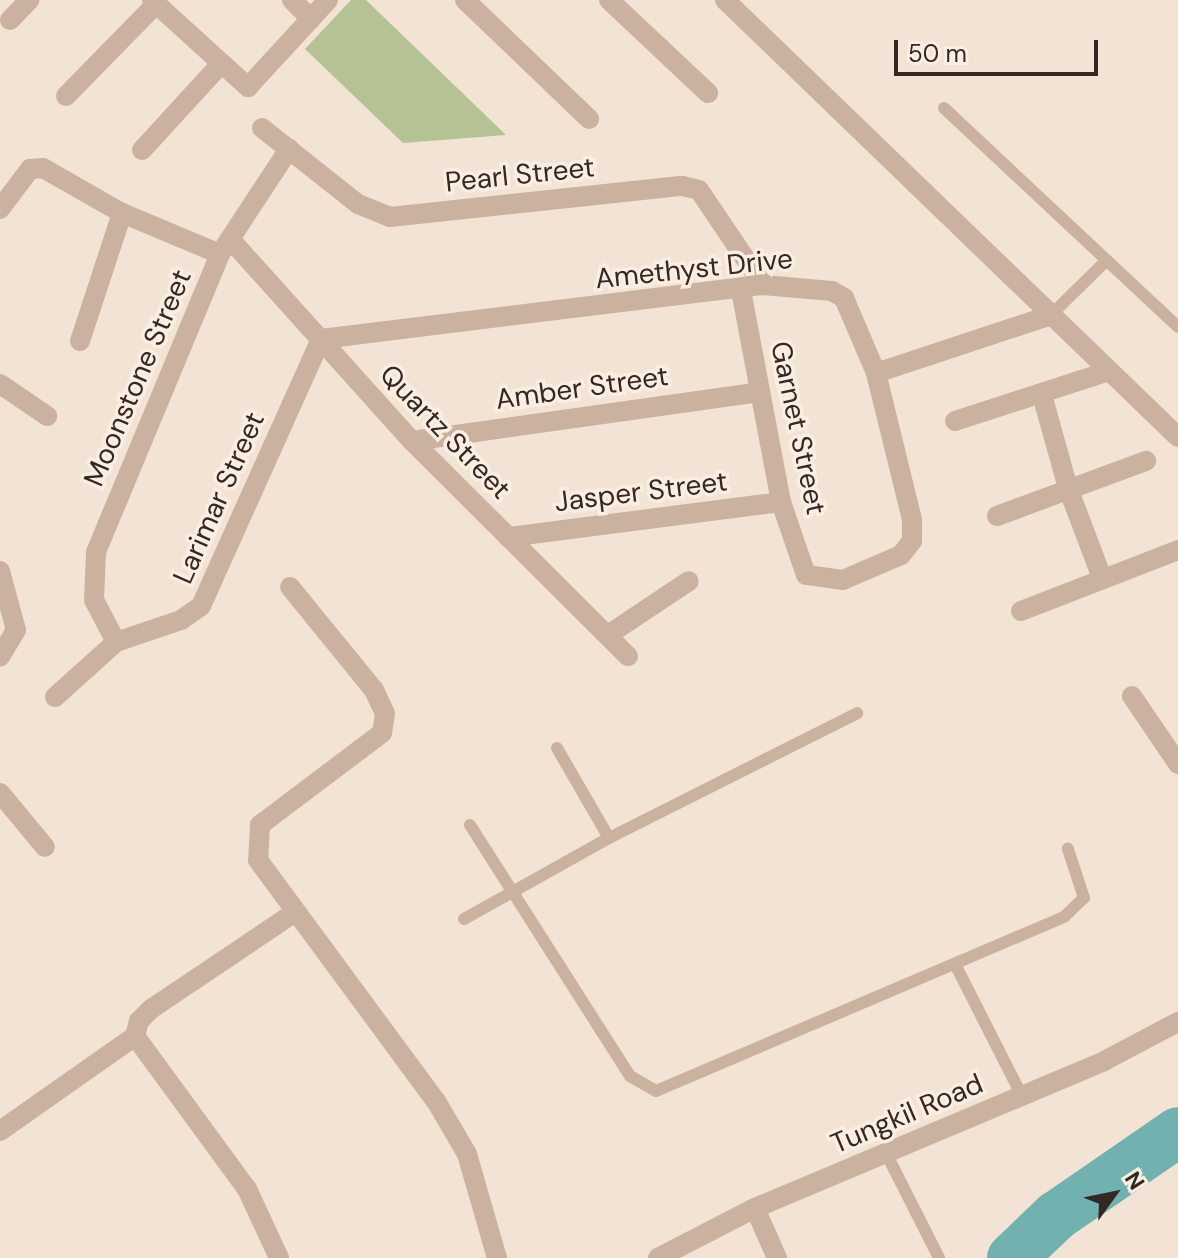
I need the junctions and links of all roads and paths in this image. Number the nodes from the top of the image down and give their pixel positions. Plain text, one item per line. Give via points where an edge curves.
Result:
1 (29, 0) edge
2 (292, 0) edge
3 (328, 0) edge
4 (465, 0) edge
5 (609, 0) edge
6 (725, 0) edge
7 (154, 2) edge
8 (311, 19) junction
9 (10, 20) dead end
10 (220, 65) junction
11 (708, 93) dead end
12 (66, 96) dead end
13 (944, 108) dead end
14 (589, 119) dead end
15 (262, 128) dead end
16 (289, 149) junction
17 (142, 150) dead end
18 (0, 209) edge
19 (122, 213) junction
20 (225, 246) junction
21 (1107, 260) junction
22 (763, 285) junction
23 (741, 290) junction
24 (1051, 315) junction
25 (1178, 327) edge
26 (321, 339) junction
27 (80, 341) dead end
28 (1109, 371) junction
29 (876, 373) junction
30 (0, 384) edge
31 (760, 392) junction
32 (1042, 395) junction
33 (47, 416) dead end
34 (955, 421) dead end
35 (1178, 437) edge
36 (412, 441) junction
37 (1146, 461) dead end
38 (1068, 488) junction
39 (781, 502) junction
40 (997, 516) dead end
41 (508, 537) junction
42 (1178, 550) edge
43 (0, 571) edge
44 (806, 575) joint
45 (1102, 578) junction
46 (689, 581) dead end
47 (290, 587) dead end
48 (1021, 611) dead end
49 (608, 635) junction
50 (116, 642) junction
51 (628, 656) dead end
52 (0, 657) edge
53 (1132, 696) dead end
54 (55, 697) dead end
55 (857, 713) dead end
56 (557, 748) dead end
57 (1178, 764) edge
58 (0, 793) edge
59 (470, 825) dead end
60 (609, 838) junction
61 (45, 847) dead end
62 (1068, 849) dead end
63 (512, 891) junction
64 (294, 913) junction
65 (464, 919) dead end
66 (955, 964) junction
67 (1178, 1022) edge
68 (135, 1036) junction
69 (1022, 1096) junction
70 (0, 1131) edge
71 (886, 1153) junction
72 (755, 1208) junction
73 (279, 1258) edge
74 (497, 1258) edge
75 (658, 1258) edge
76 (777, 1258) edge
77 (939, 1258) edge

1 - 9 street
2 - 8 street
3 - 8 street
4 - 14 street
5 - 11 street
6 - 24 street
7 - 10 street
7 - 12 street
8 - 10 street via 251,86 242,85
10 - 17 street
13 - 21 lane
15 - 16 street, Pearl Street
16 - 20 street, Moonstone Street
16 - 22 street, Pearl Street via 358,204 390,217 682,186 699,190
18 - 19 street via 36,167
19 - 20 street
19 - 27 street
20 - 26 street, Quartz Street
20 - 50 street, Moonstone Street via 96,552 94,600
21 - 24 lane
21 - 25 lane
22 - 23 street, Amethyst Drive
22 - 29 street, Amethyst Drive via 819,287 844,298
23 - 26 street, Amethyst Drive
23 - 31 street, Garnet Street
24 - 28 street
24 - 29 street
26 - 36 street, Quartz Street
26 - 50 street, Larimar Street via 201,606 181,620
28 - 32 street
28 - 35 street
29 - 44 street, Amethyst Drive via 912,520 912,541 901,555 843,580
30 - 33 street
31 - 36 street, Amber Street
31 - 39 street, Garnet Street
32 - 34 street
32 - 38 street
36 - 41 street, Quartz Street
37 - 38 street
38 - 40 street
38 - 45 street
39 - 41 street, Jasper Street
39 - 44 street, Garnet Street
41 - 49 street, Quartz Street
42 - 45 street
43 - 52 street via 16,630
45 - 48 street
46 - 49 street
47 - 64 street via 374,690 385,714 382,733 260,825 258,860
49 - 51 street, Quartz Street
50 - 54 street, Larimar Street
53 - 57 street
55 - 60 lane
56 - 60 lane
58 - 61 street
59 - 63 lane
60 - 63 lane
62 - 66 lane via 1084,898 1076,907 1052,924
63 - 65 lane
63 - 66 lane via 630,1076 656,1091
64 - 68 street via 151,1009 139,1021
64 - 74 street via 444,1114 467,1154
66 - 69 lane
67 - 69 street, Tungkil Road
68 - 70 street
68 - 73 street via 247,1189
69 - 71 street, Tungkil Road
71 - 72 street, Tungkil Road
71 - 77 lane
72 - 75 street, Tungkil Road
72 - 76 street

